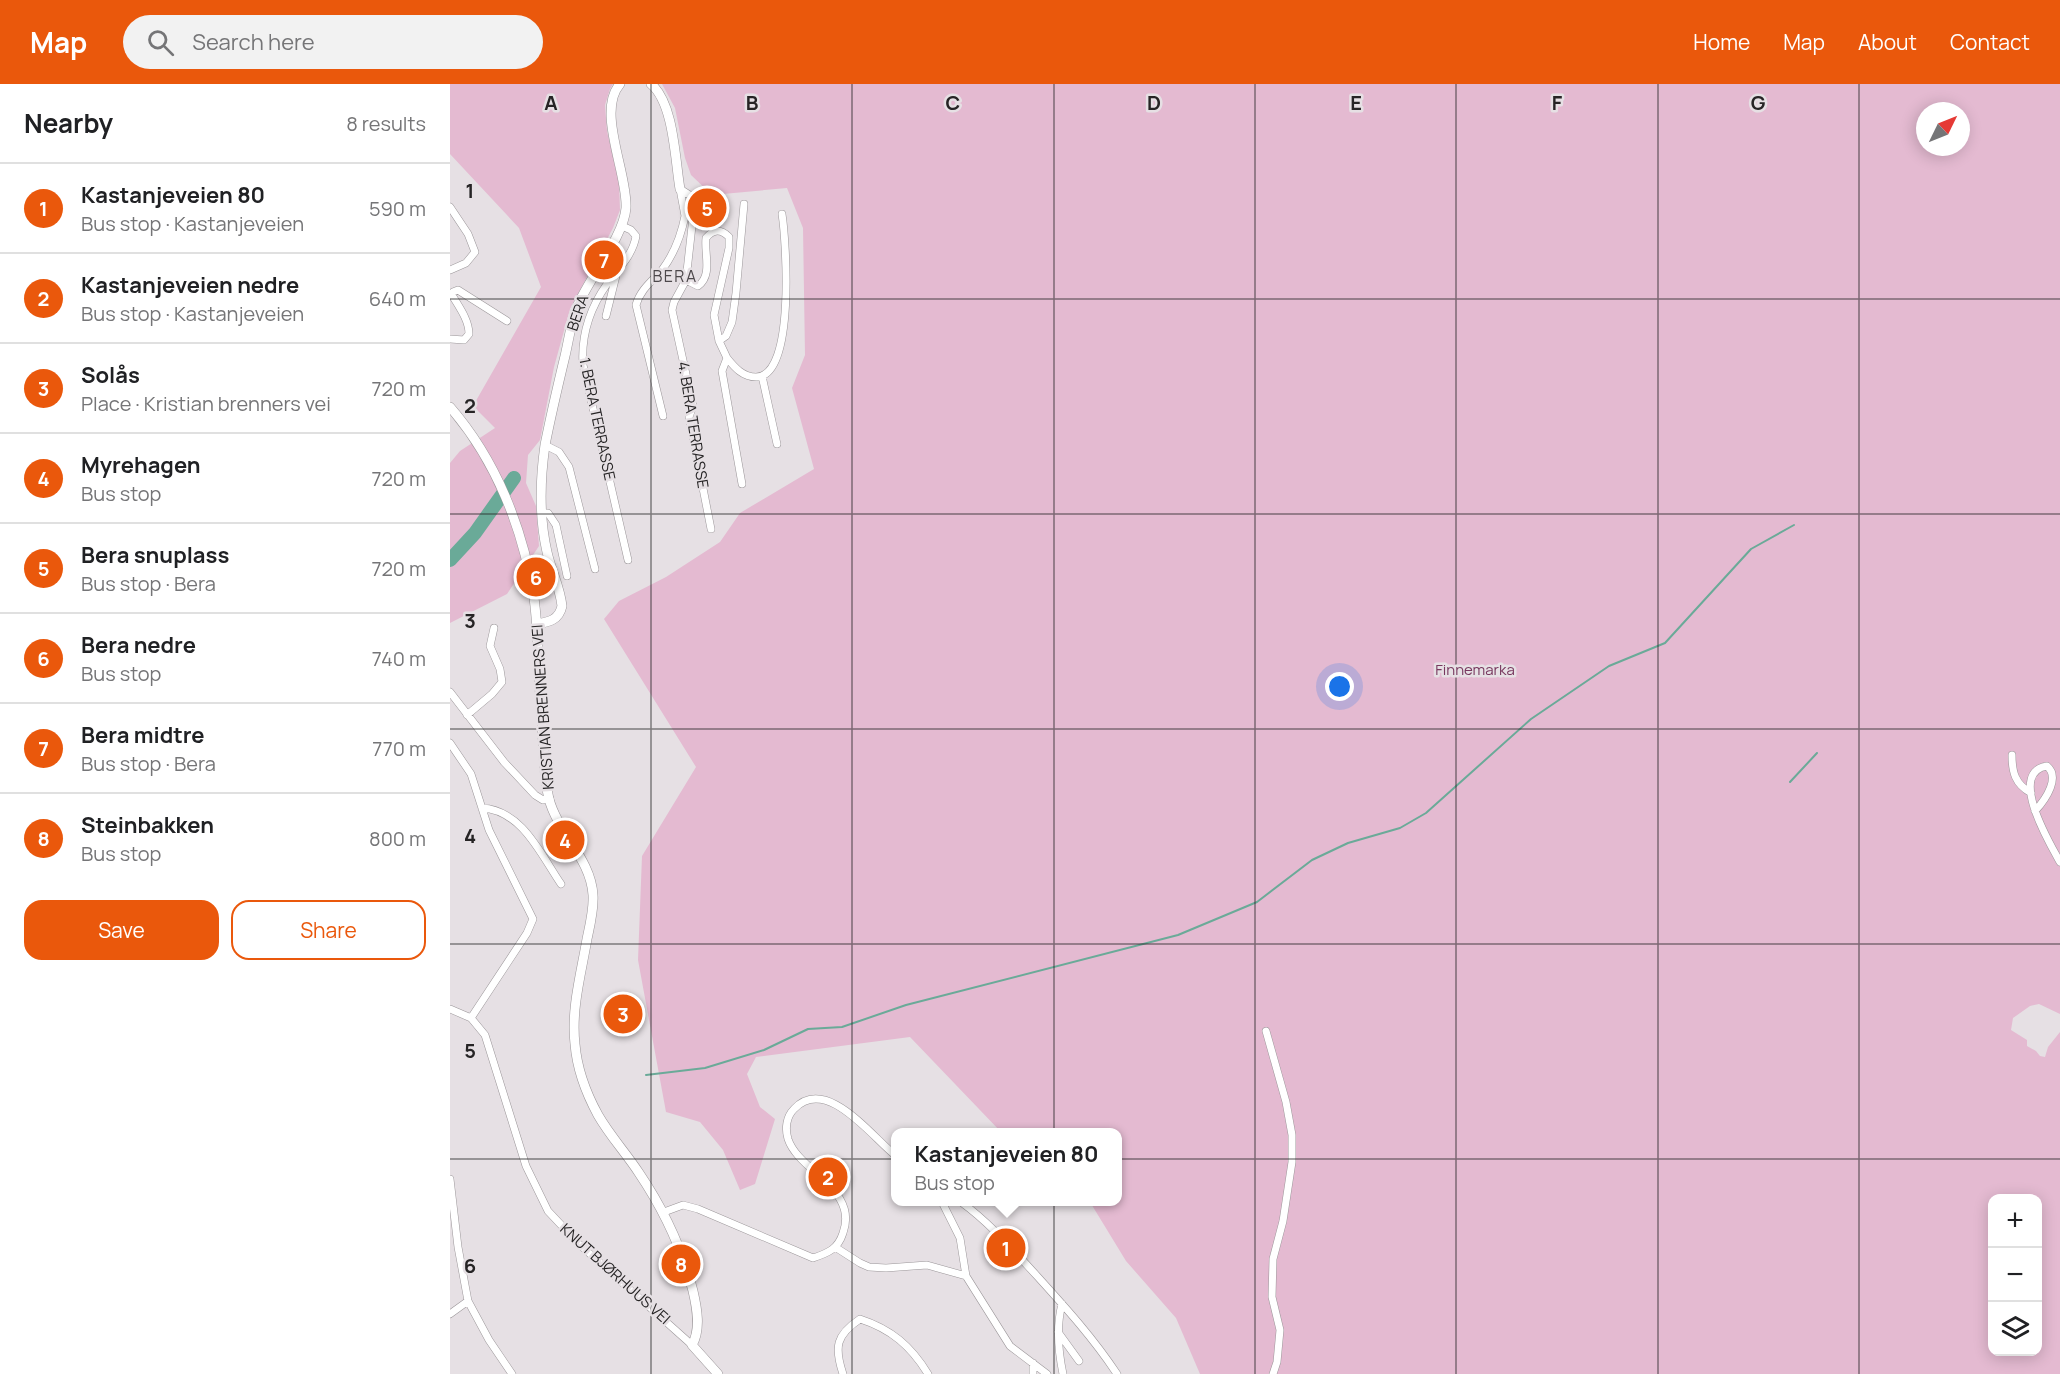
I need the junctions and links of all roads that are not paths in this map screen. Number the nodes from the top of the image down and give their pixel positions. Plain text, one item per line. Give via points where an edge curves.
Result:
1 (620, 84) edge
2 (651, 84) edge
3 (680, 189) junction
4 (744, 204) dead end
5 (450, 207) edge
6 (783, 214) dead end
7 (689, 217) junction
8 (622, 226) junction
9 (450, 270) edge
10 (618, 271) junction
11 (686, 280) junction
12 (606, 316) dead end
13 (507, 321) dead end
14 (450, 339) edge
15 (719, 341) junction
16 (727, 358) junction
17 (762, 376) junction
18 (450, 407) edge
19 (663, 416) dead end
20 (777, 444) dead end
21 (545, 445) junction
22 (742, 484) dead end
23 (542, 513) junction
24 (711, 529) dead end
25 (628, 560) dead end
26 (595, 569) dead end
27 (567, 576) dead end
28 (537, 624) junction
29 (494, 628) dead end
30 (450, 692) edge
31 (467, 715) junction
32 (450, 743) edge
33 (2012, 755) dead end
34 (2031, 793) junction
35 (550, 800) junction
36 (482, 808) junction
37 (2035, 810) junction
38 (2060, 862) edge
39 (561, 884) dead end
40 (450, 1009) edge
41 (471, 1018) junction
42 (1266, 1030) dead end
43 (891, 1151) edge
44 (450, 1179) edge
45 (944, 1206) edge
46 (966, 1206) edge
47 (663, 1212) junction
48 (835, 1247) junction
49 (966, 1276) junction
50 (468, 1301) junction
51 (1062, 1304) junction
52 (450, 1314) edge
53 (1058, 1332) junction
54 (692, 1345) junction
55 (1079, 1361) dead end
56 (1033, 1363) junction
57 (512, 1374) edge
58 (717, 1374) edge
59 (843, 1374) edge
60 (928, 1374) edge
61 (1033, 1374) edge
62 (1047, 1374) edge
63 (1063, 1374) edge
64 (1117, 1374) edge
65 (1273, 1374) edge

1 - 8 main road, BERA via 610,104 625,195
2 - 3 main road via 667,111
3 - 7 street
3 - 7 street via 702,206 701,213
4 - 15 street via 732,322
5 - 9 street via 475,252 466,263
6 - 17 street via 787,248 782,344 774,364
7 - 11 street, 4. BERA TERRASSE
7 - 19 street via 671,256 638,297 636,305
8 - 10 street, 1. BERA TERRASSE via 636,236
8 - 21 main road, BERA via 576,309
10 - 12 street
10 - 25 street, 1. BERA TERRASSE via 591,312 582,351
11 - 15 street via 698,286 704,282 706,238 710,233 724,232 729,237 729,248 714,315
11 - 24 street, 4. BERA TERRASSE via 672,310 693,406 688,417
13 - 14 street via 458,290 452,295 469,334 464,340
15 - 16 street
16 - 17 street via 746,376
16 - 22 street via 722,371
17 - 20 street
18 - 28 main road, KRISTIAN BRENNERS VEI via 474,438 506,496 530,574
21 - 23 main road, BERA
21 - 26 street via 559,452 568,468
23 - 27 street via 548,513 556,525
23 - 28 main road, BERA via 547,551 562,606 554,619
28 - 35 main road, KRISTIAN BRENNERS VEI via 538,679
29 - 31 street via 490,646 502,682
30 - 31 street
31 - 35 street via 535,795
32 - 36 street via 471,774
33 - 34 street via 2013,774
34 - 37 street
34 - 37 street via 2036,770 2047,766 2060,776 2056,789
35 - 47 main road, KRISTIAN BRENNERS VEI via 587,871 593,891 574,1011 574,1044 580,1072 600,1118
36 - 39 street via 492,808 515,821
36 - 41 street via 500,855 533,919
37 - 38 street
40 - 41 street
41 - 54 street, KNUT BJØRHUUS VEI via 485,1035 526,1166 548,1211 579,1244
42 - 65 street via 1292,1135 1283,1221 1273,1259 1272,1297 1280,1330
43 - 48 street via 846,1110 831,1102 801,1102 791,1112 786,1125 789,1141 838,1195 844,1210 845,1227
44 - 50 street
45 - 49 street via 960,1238
46 - 51 street via 1000,1235
47 - 48 street via 683,1205 698,1209 813,1258
47 - 54 main road, KRISTIAN BRENNERS VEI via 694,1297 697,1336
48 - 49 street via 869,1267 927,1265
49 - 56 street via 1010,1346
50 - 52 street
50 - 57 street
51 - 53 street
51 - 64 street via 1100,1347
53 - 55 street
53 - 63 street
54 - 58 main road, KNUT BJØRHUUS VEI
56 - 61 street
56 - 62 street
59 - 60 street via 838,1360 839,1338 860,1319 897,1336

